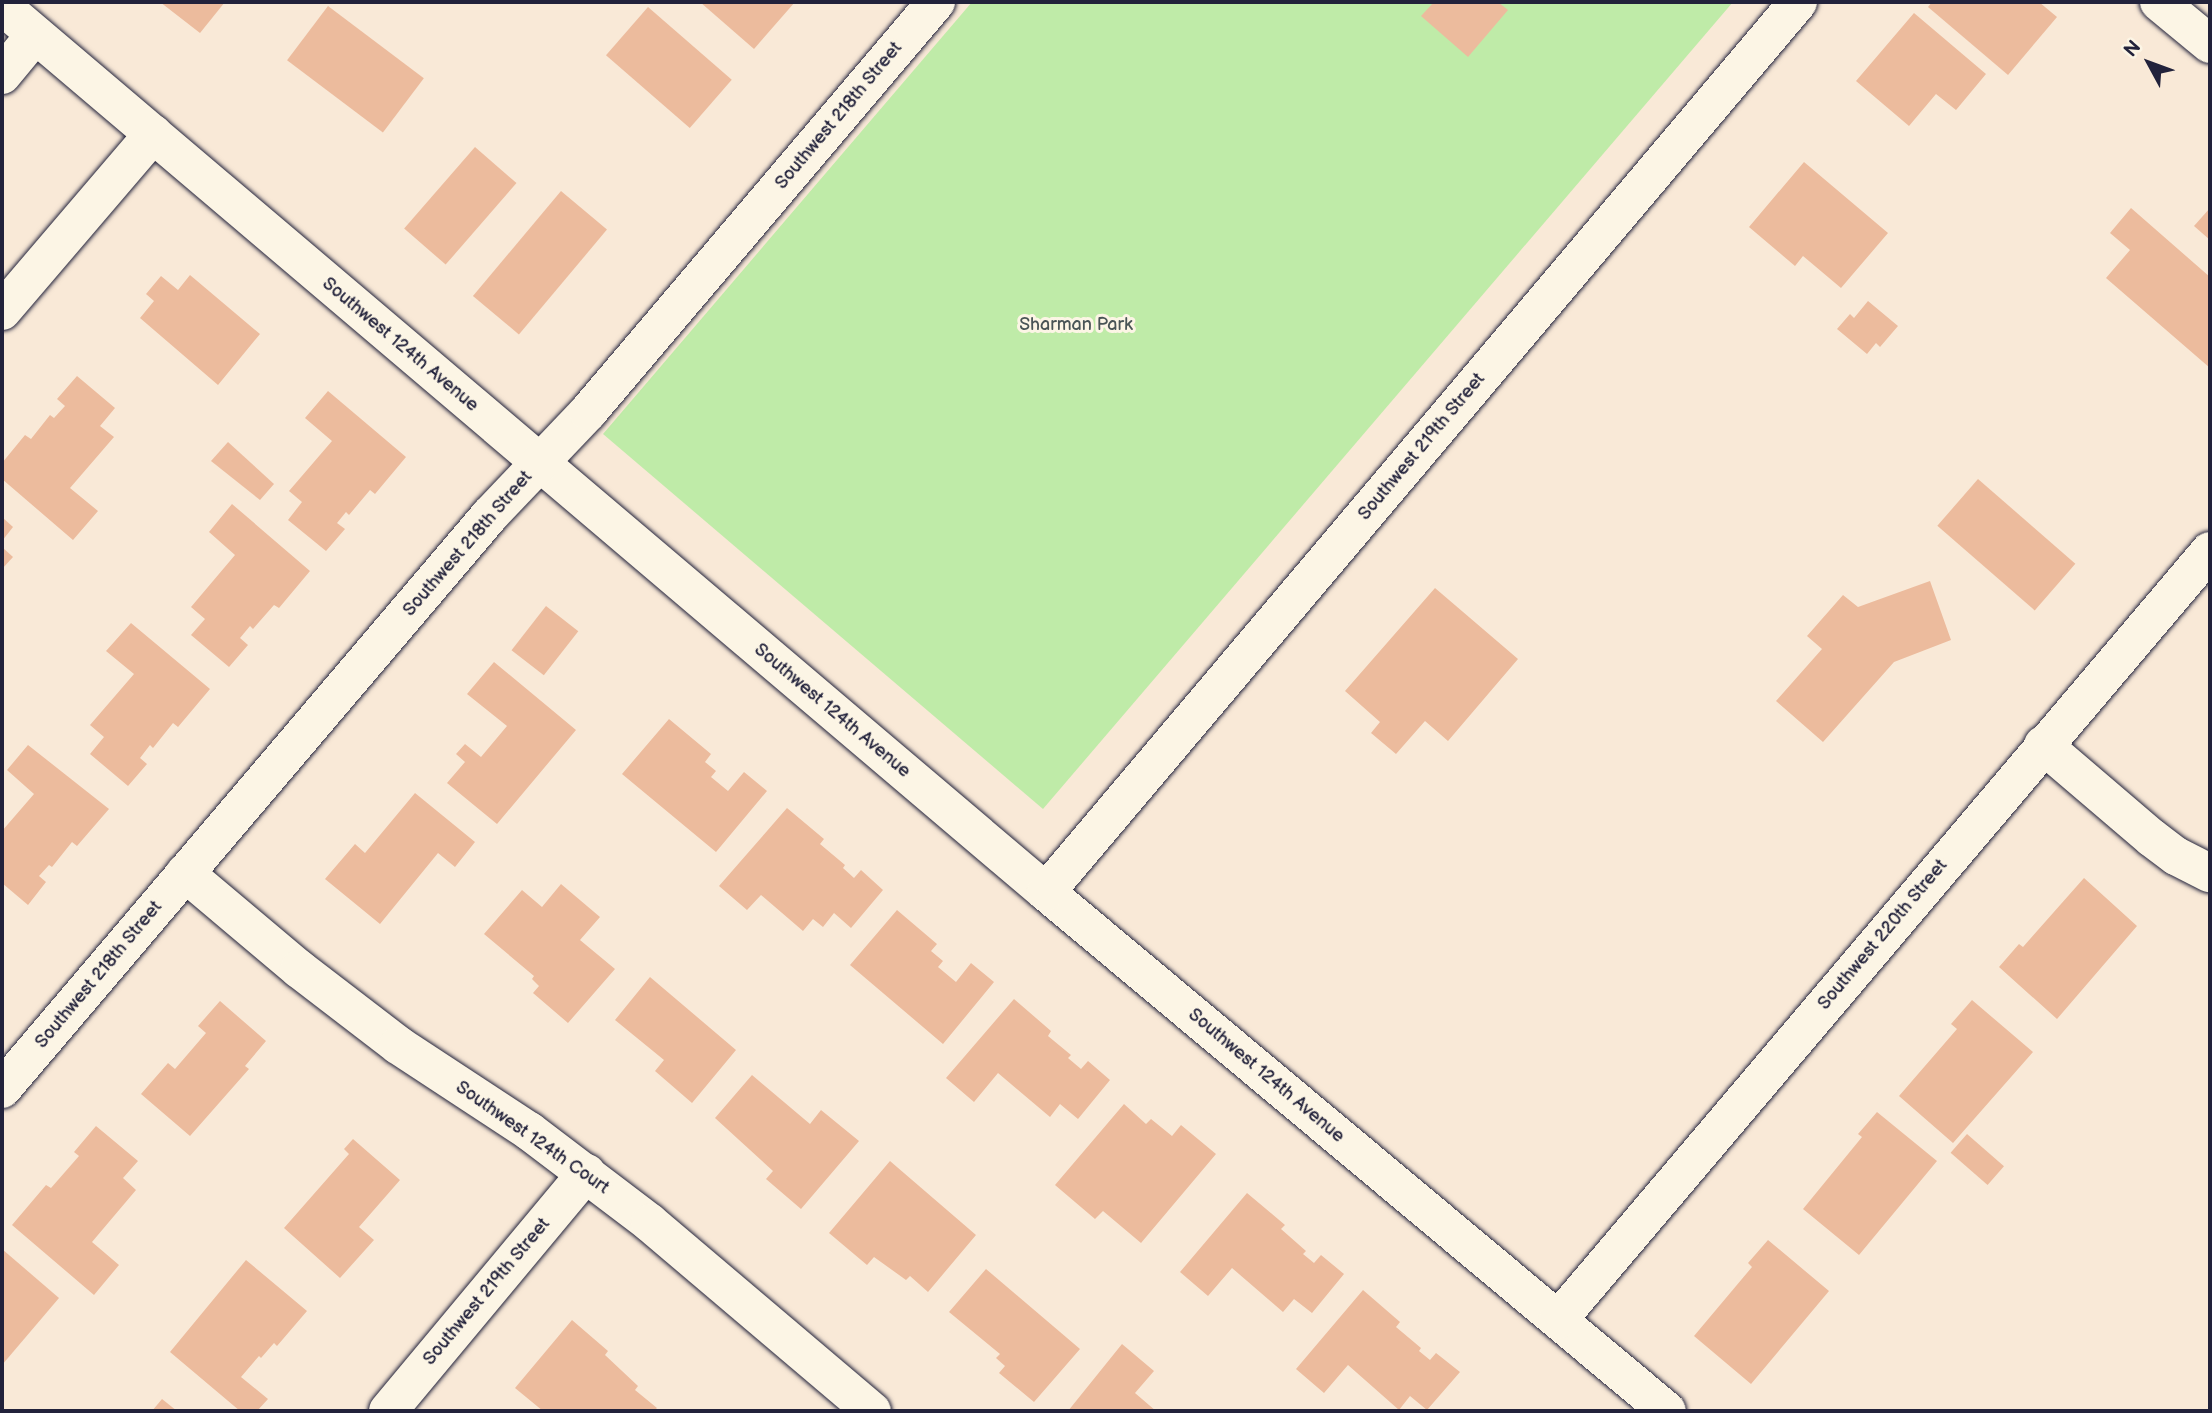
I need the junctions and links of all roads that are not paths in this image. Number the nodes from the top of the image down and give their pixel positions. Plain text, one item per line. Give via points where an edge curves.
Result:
1 (936, 2) edge
2 (1798, 2) edge
3 (2160, 2) edge
4 (22, 16) edge
5 (2210, 44) edge
6 (2, 75) edge
7 (153, 134) junction
8 (2, 311) edge
9 (539, 464) junction
10 (2210, 551) edge
11 (2043, 745) junction
12 (185, 873) junction
13 (2210, 873) edge
14 (1046, 892) junction
15 (2, 1089) edge
16 (586, 1173) junction
17 (1558, 1320) junction
18 (387, 1411) edge
19 (872, 1411) edge
20 (1667, 1411) edge

1 - 9 street, Southwest 218th Street
2 - 14 street, Southwest 219th Street
3 - 5 street
4 - 6 street
4 - 7 street, Southwest 124th Avenue
7 - 8 street
7 - 9 street, Southwest 124th Avenue
9 - 12 street, Southwest 218th Street
9 - 14 street, Southwest 124th Avenue
10 - 11 street, Southwest 220th Street
11 - 13 street via 2152,838
11 - 17 street, Southwest 220th Street
12 - 15 street, Southwest 218th Street
12 - 16 street, Southwest 124th Court via 398,1045
14 - 17 street, Southwest 124th Avenue
16 - 18 street, Southwest 219th Street
16 - 19 street, Southwest 124th Court
17 - 20 street, Southwest 124th Avenue

